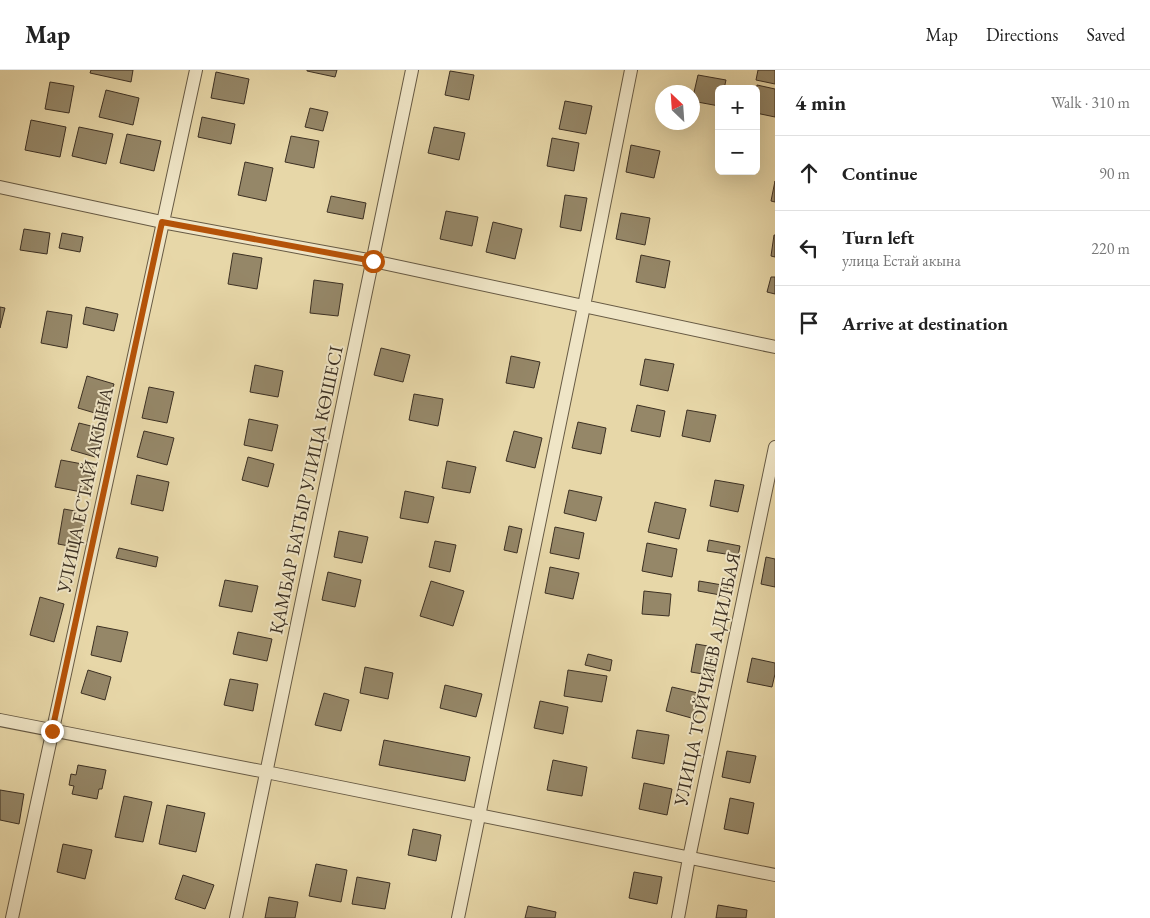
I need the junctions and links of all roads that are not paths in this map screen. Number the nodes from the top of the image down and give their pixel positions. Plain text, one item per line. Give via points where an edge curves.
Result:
1 (196, 70) edge
2 (412, 70) edge
3 (631, 70) edge
4 (0, 187) edge
5 (162, 222) junction
6 (373, 261) junction
7 (584, 306) junction
8 (775, 347) edge
9 (775, 447) edge
10 (0, 720) edge
11 (52, 731) junction
12 (266, 772) junction
13 (479, 814) junction
14 (689, 858) junction
15 (775, 875) edge
16 (12, 918) edge
17 (236, 918) edge
18 (458, 918) edge
19 (678, 918) edge

1 - 5 street, УЛИЦА ЕСТАЙ АКЫНА
2 - 6 street, ҚАМБАР БАТЫР УЛИЦА КӨШЕСІ
3 - 7 street
4 - 5 street
5 - 6 street
5 - 11 street, УЛИЦА ЕСТАЙ АКЫНА
6 - 7 street
6 - 12 street, ҚАМБАР БАТЫР УЛИЦА КӨШЕСІ
7 - 8 street
7 - 13 street
9 - 14 street, УЛИЦА ТОЙЧИЕВ АДИЛБАЯ
10 - 11 street
11 - 12 street
11 - 16 street, УЛИЦА ЕСТАЙ АКЫНА
12 - 13 street
12 - 17 street, ҚАМБАР БАТЫР УЛИЦА КӨШЕСІ
13 - 14 street
13 - 18 street
14 - 15 street
14 - 19 street, УЛИЦА ТОЙЧИЕВ АДИЛБАЯ

